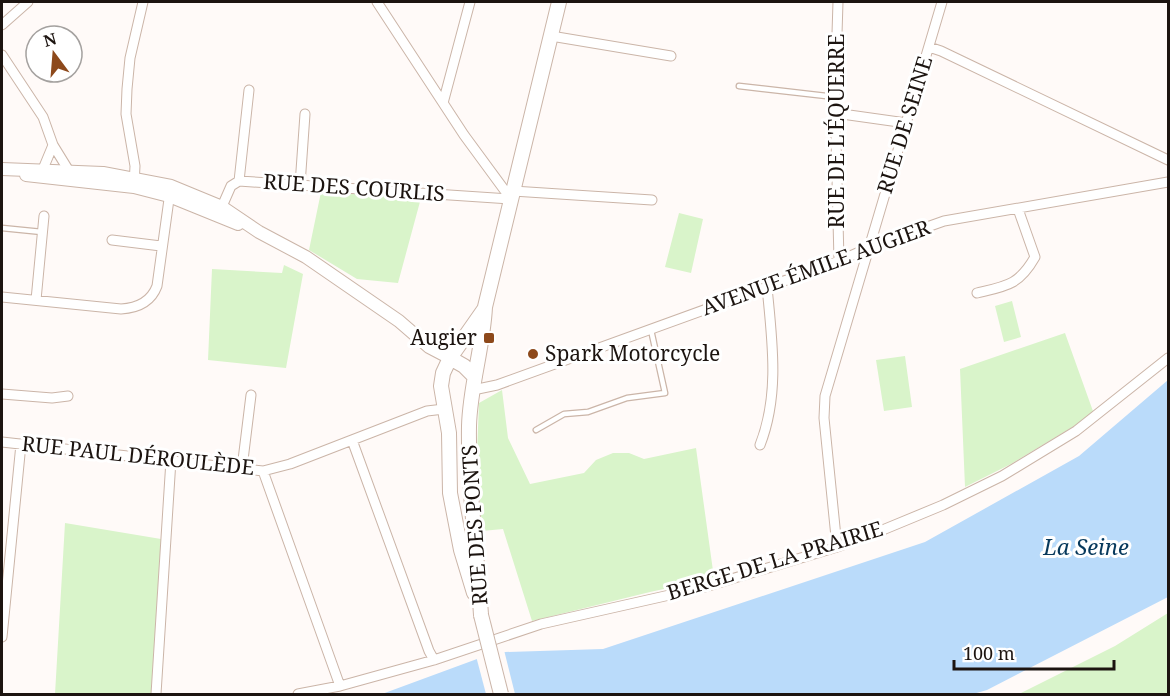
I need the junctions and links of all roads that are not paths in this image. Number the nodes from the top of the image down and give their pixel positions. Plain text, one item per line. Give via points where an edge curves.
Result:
1 (28, 2) edge
2 (143, 2) edge
3 (377, 2) edge
4 (470, 2) edge
5 (559, 2) edge
6 (838, 2) edge
7 (942, 2) edge
8 (2, 25) edge
9 (551, 36) junction
10 (929, 47) junction
11 (2, 56) edge
12 (671, 56) dead end
13 (739, 86) dead end
14 (249, 90) dead end
15 (835, 97) junction
16 (443, 103) junction
17 (835, 113) junction
18 (305, 114) dead end
19 (906, 123) junction
20 (53, 145) junction
21 (1168, 160) edge
22 (2, 170) edge
23 (43, 174) junction
24 (68, 176) junction
25 (239, 181) junction
26 (135, 182) junction
27 (1168, 182) edge
28 (300, 185) junction
29 (170, 191) junction
30 (512, 195) junction
31 (652, 200) dead end
32 (1018, 209) junction
33 (220, 211) junction
34 (44, 216) dead end
35 (2, 228) edge
36 (42, 232) junction
37 (112, 240) dead end
38 (161, 246) junction
39 (868, 248) junction
40 (839, 261) junction
41 (767, 287) junction
42 (977, 293) dead end
43 (2, 297) edge
44 (36, 300) junction
45 (485, 307) junction
46 (650, 328) junction
47 (450, 358) junction
48 (1168, 358) edge
49 (474, 384) junction
50 (2, 394) edge
51 (251, 395) dead end
52 (68, 396) dead end
53 (471, 407) junction
54 (444, 409) junction
55 (536, 430) dead end
56 (352, 440) junction
57 (2, 442) edge
58 (21, 444) junction
59 (760, 445) dead end
60 (171, 460) junction
61 (242, 468) junction
62 (263, 471) junction
63 (837, 547) junction
64 (481, 615) junction
65 (2, 637) edge
66 (434, 660) junction
67 (340, 686) junction
68 (156, 694) edge
69 (298, 694) edge
70 (501, 694) edge

1 - 8 street
2 - 26 street via 127,89 126,114
3 - 16 street
4 - 16 street
5 - 9 main road
6 - 15 street, RUE DE L'ÉQUERRE
7 - 10 street, RUE DE SEINE
9 - 12 street
9 - 30 main road
10 - 19 street, RUE DE SEINE
10 - 21 street
11 - 20 street via 43,117
13 - 15 lane
14 - 25 street
15 - 17 street, RUE DE L'ÉQUERRE
16 - 30 street
17 - 19 street
17 - 40 street, RUE DE L'ÉQUERRE
18 - 28 street
19 - 39 street, RUE DE SEINE
20 - 23 street
20 - 24 street
22 - 23 street
23 - 24 street
24 - 26 street
25 - 28 street, RUE DES COURLIS
25 - 33 street, RUE DES COURLIS via 231,186
26 - 29 street
27 - 32 street, AVENUE ÉMILE AUGIER
28 - 30 street, RUE DES COURLIS
29 - 33 street
29 - 38 street
30 - 31 street, RUE DES COURLIS
30 - 45 main road
32 - 39 street, AVENUE ÉMILE AUGIER via 944,221
32 - 42 street via 1035,257 1026,273 1006,286
33 - 47 street via 306,256
34 - 36 street
35 - 36 lane
36 - 44 street
37 - 38 street
38 - 44 street via 155,293 139,306 121,309
39 - 40 street, AVENUE ÉMILE AUGIER
39 - 63 street, RUE DE SEINE via 825,396
40 - 41 street, AVENUE ÉMILE AUGIER
41 - 46 street, AVENUE ÉMILE AUGIER
41 - 59 street via 774,369 768,424
43 - 44 street
45 - 47 main road
45 - 49 main road
46 - 49 street, AVENUE ÉMILE AUGIER via 497,385
46 - 55 lane via 665,393 564,414
47 - 49 main road via 464,366
47 - 54 main road, RUE DES PONTS via 441,386
48 - 63 street, BERGE DE LA PRAIRIE via 1076,431 1002,476 943,505
49 - 53 main road, RUE DES PONTS
50 - 52 street
51 - 61 street
53 - 54 main road
53 - 64 main road, RUE DES PONTS via 469,474
54 - 56 street, RUE PAUL DÉROULÈDE via 427,411
54 - 64 main road, RUE DES PONTS via 450,493 461,550
56 - 62 street, RUE PAUL DÉROULÈDE
56 - 66 street
57 - 58 street, RUE PAUL DÉROULÈDE
58 - 60 street, RUE PAUL DÉROULÈDE
58 - 65 street
60 - 61 street, RUE PAUL DÉROULÈDE
60 - 68 street
61 - 62 street, RUE PAUL DÉROULÈDE
62 - 67 street
63 - 66 street, BERGE DE LA PRAIRIE via 705,587 541,624
64 - 70 main road, bridge
66 - 67 street, BERGE DE LA PRAIRIE
67 - 69 street, BERGE DE LA PRAIRIE

